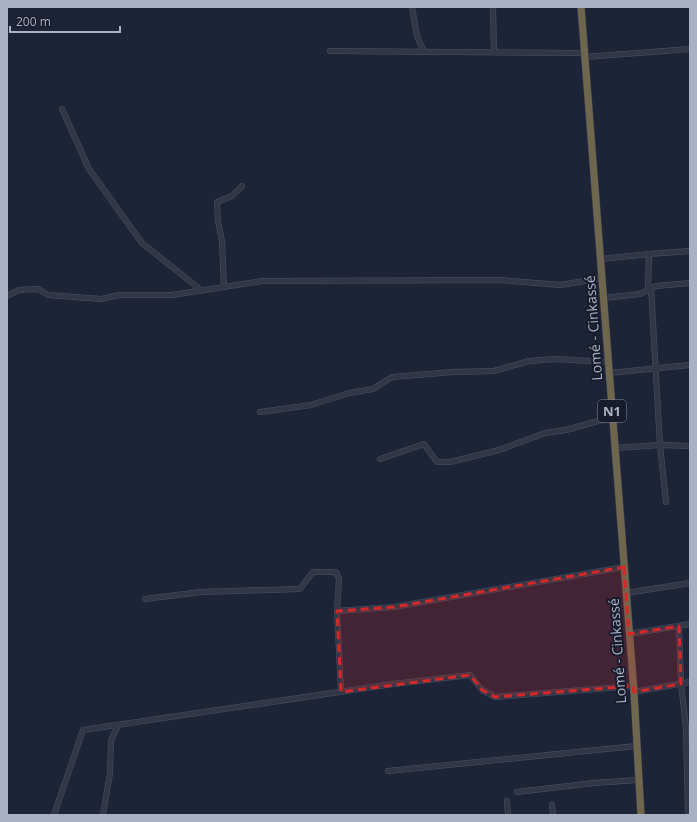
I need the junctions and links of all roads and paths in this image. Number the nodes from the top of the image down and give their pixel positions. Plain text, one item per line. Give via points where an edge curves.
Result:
1 (412, 7) edge
2 (493, 7) edge
3 (581, 7) edge
4 (690, 49) edge
5 (330, 51) dead end
6 (424, 52) junction
7 (494, 52) junction
8 (585, 55) junction
9 (62, 109) dead end
10 (242, 186) dead end
11 (690, 251) edge
12 (649, 254) junction
13 (601, 259) junction
14 (602, 278) junction
15 (690, 283) edge
16 (224, 287) junction
17 (649, 289) junction
18 (201, 290) junction
19 (7, 296) edge
20 (604, 298) junction
21 (608, 362) junction
22 (690, 366) edge
23 (657, 368) junction
24 (609, 373) junction
25 (260, 412) dead end
26 (613, 417) junction
27 (660, 445) junction
28 (690, 446) edge
29 (615, 448) junction
30 (380, 460) dead end
31 (666, 502) dead end
32 (624, 567) junction
33 (690, 583) edge
34 (626, 593) junction
35 (144, 599) dead end
36 (337, 612) junction
37 (690, 624) edge
38 (679, 626) junction
39 (629, 634) junction
40 (690, 682) edge
41 (681, 684) junction
42 (634, 689) junction
43 (341, 692) junction
44 (118, 725) junction
45 (636, 746) junction
46 (388, 771) dead end
47 (638, 780) junction
48 (516, 792) dead end
49 (507, 801) dead end
50 (552, 805) dead end
51 (54, 815) edge
52 (102, 815) edge
53 (508, 815) edge
54 (553, 815) edge
55 (641, 815) edge
56 (688, 815) edge

1 - 6 street via 417,36
2 - 7 street
3 - 8 highway, Lomé - Cinkassé / N1
4 - 8 street
5 - 6 street
6 - 7 street
7 - 8 street
8 - 13 highway, Lomé - Cinkassé / N1
9 - 18 street via 89,169 142,243
10 - 16 street via 232,196 217,202
11 - 12 street
12 - 13 street
12 - 17 street
13 - 14 highway, Lomé - Cinkassé / N1
14 - 16 street via 561,285 500,280 262,281
14 - 20 highway, Lomé - Cinkassé / N1
15 - 17 street
16 - 18 street
17 - 20 street via 640,294
17 - 23 street
18 - 19 street via 172,295 120,295 101,299 48,295 38,289 19,290
20 - 21 highway, Lomé - Cinkassé / N1
21 - 24 highway, Lomé - Cinkassé / N1
21 - 25 street via 556,359 529,361 494,371 392,378 373,389 348,393 311,405
22 - 23 street
23 - 24 street
23 - 27 street
24 - 26 highway, Lomé - Cinkassé / N1
26 - 29 highway, Lomé - Cinkassé / N1
26 - 30 street via 545,433 499,450 450,462 436,462 424,444
27 - 28 street
27 - 29 street
27 - 31 street
29 - 32 highway, Lomé - Cinkassé / N1
32 - 34 highway, Lomé - Cinkassé / N1
32 - 36 street via 394,607
33 - 34 street
34 - 39 highway, Lomé - Cinkassé / N1
35 - 36 street via 201,592 300,589 313,572 336,572 339,579
36 - 43 street
37 - 38 street
38 - 39 street
38 - 41 street
39 - 42 highway, Lomé - Cinkassé / N1
40 - 41 street
41 - 42 street
41 - 56 street via 686,728
42 - 43 street via 495,697 482,690 470,674
42 - 45 highway, Lomé - Cinkassé / N1
43 - 44 street
44 - 51 street via 83,730
44 - 52 street via 111,741 110,773
45 - 46 street
45 - 47 highway, Lomé - Cinkassé / N1
47 - 48 street
47 - 55 highway, Lomé - Cinkassé / N1
49 - 53 street
50 - 54 street

